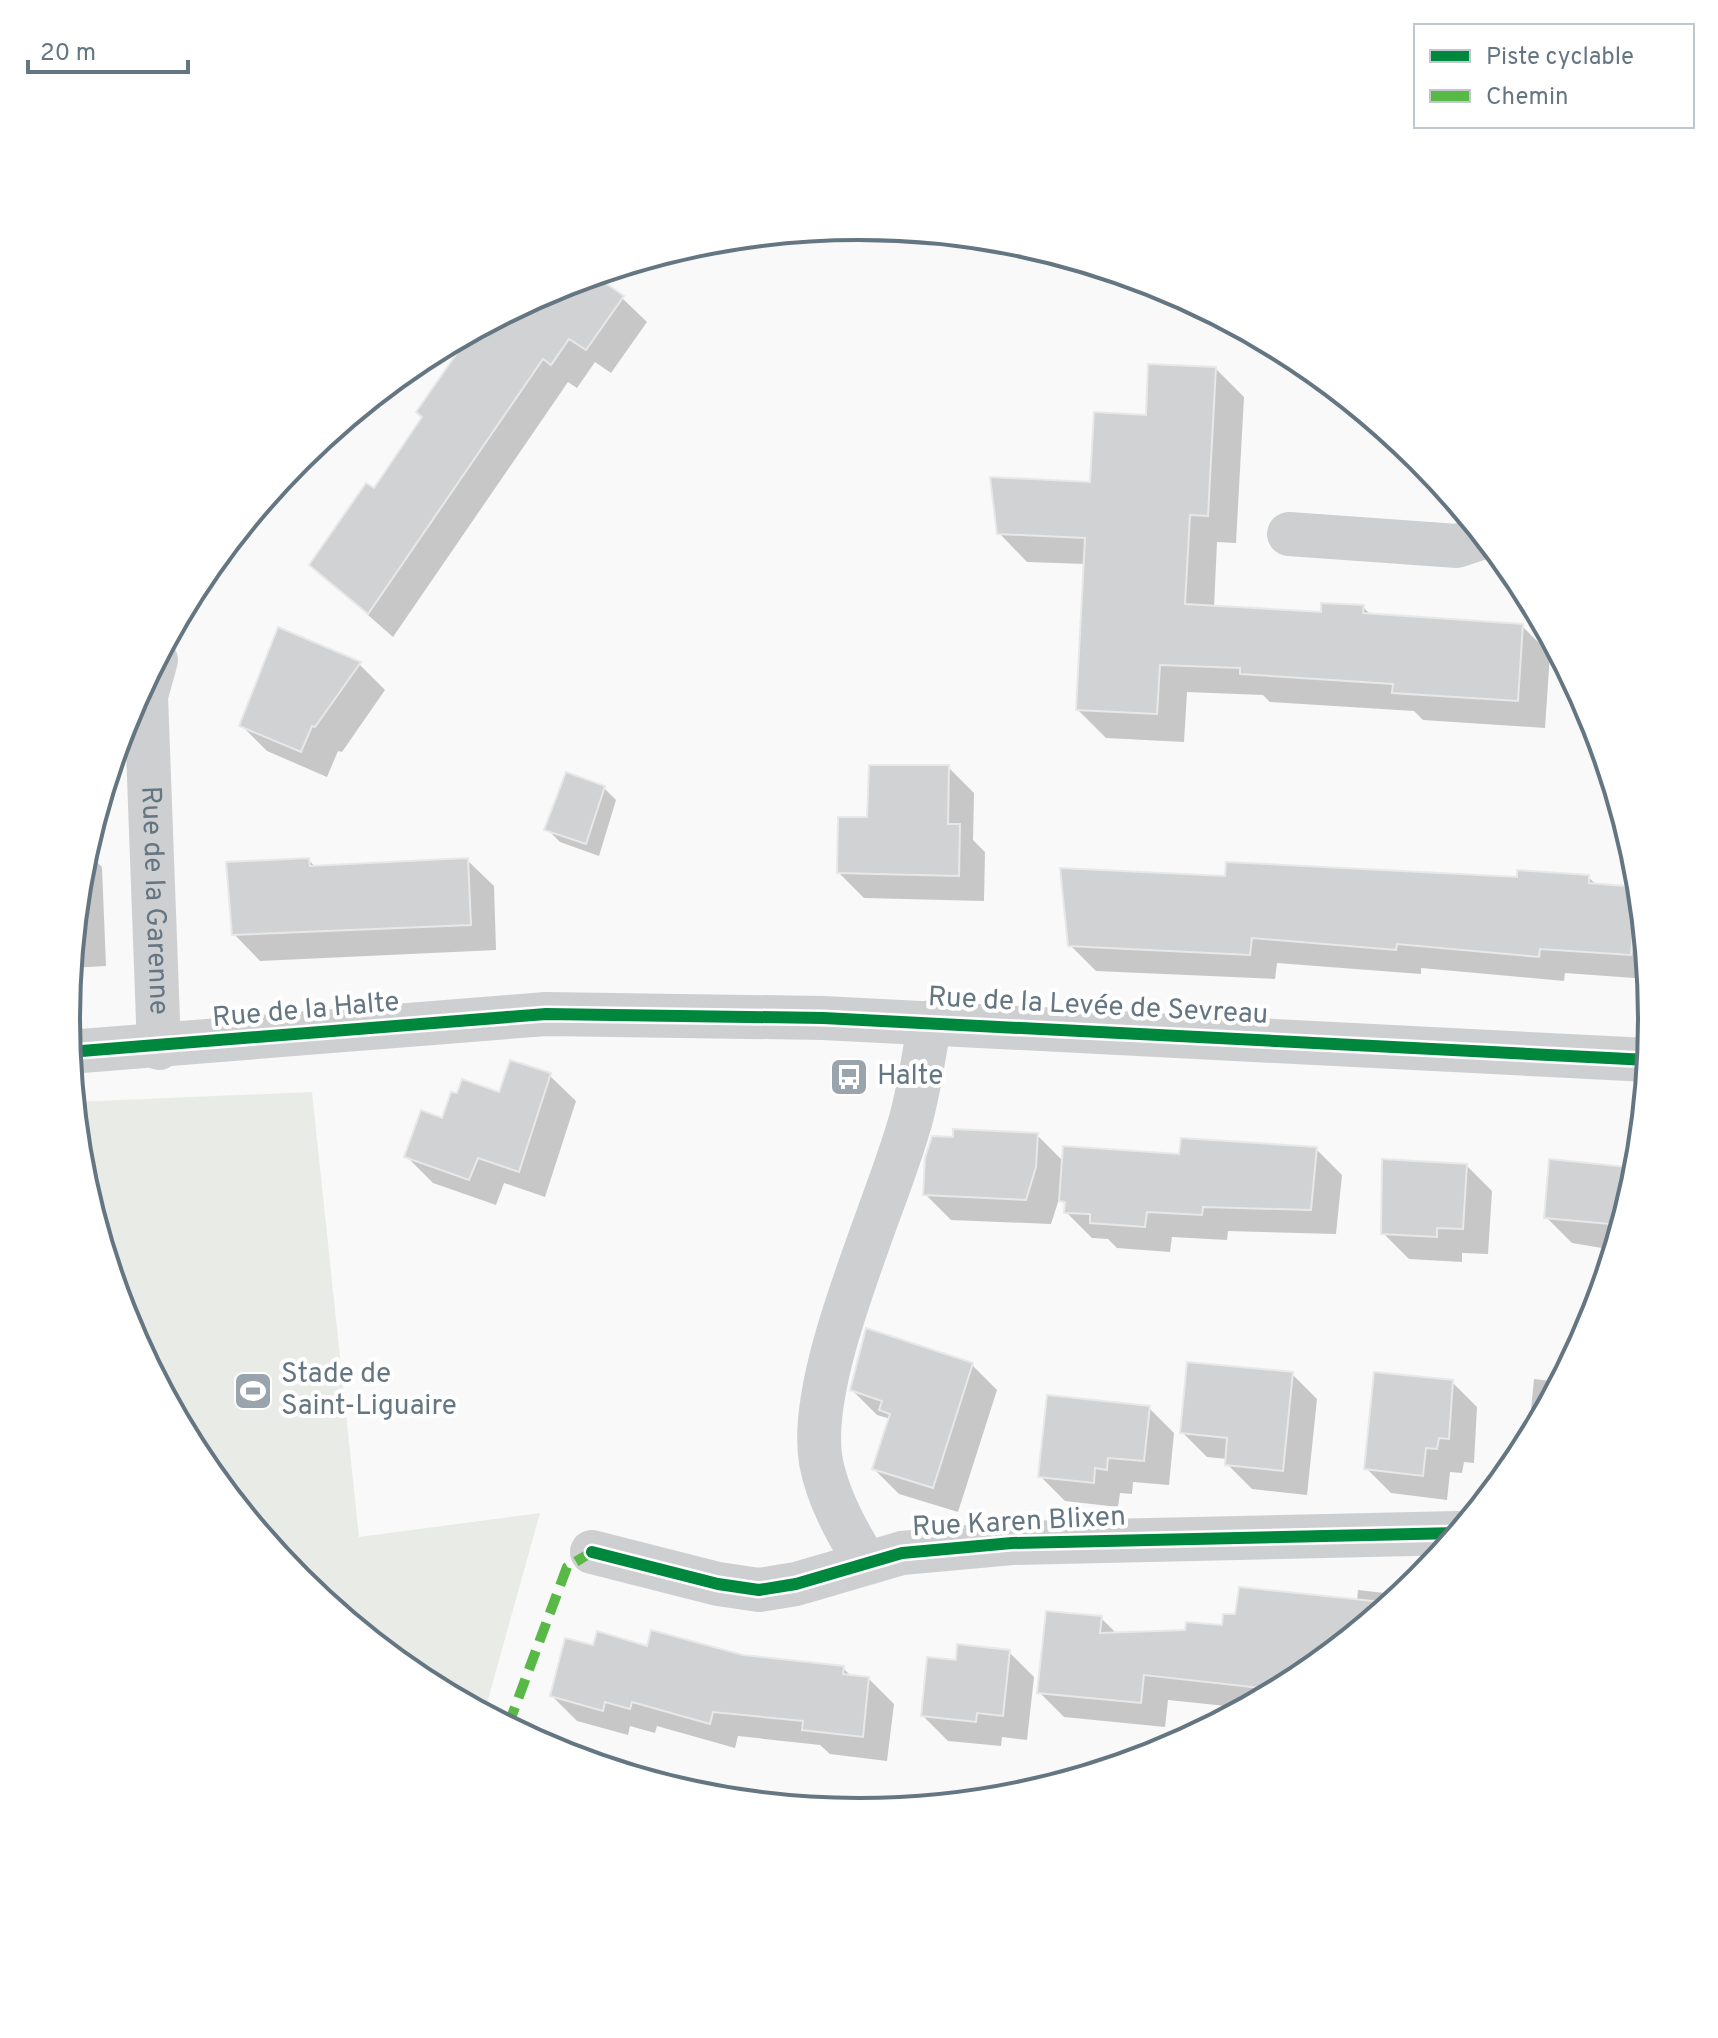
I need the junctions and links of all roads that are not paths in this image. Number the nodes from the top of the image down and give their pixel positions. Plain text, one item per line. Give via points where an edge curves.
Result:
1 (1289, 534) dead end
2 (1473, 541) edge
3 (146, 705) edge
4 (546, 1014) joint
5 (930, 1022) junction
6 (159, 1048) junction
7 (81, 1051) edge
8 (1636, 1059) edge
9 (1445, 1533) edge
10 (592, 1552) dead end
11 (865, 1561) junction

1 - 2 street via 1457,546
3 - 6 street, Rue de la Garenne
4 - 5 street, Rue de la Levée de Sevreau
4 - 6 street, Rue de la Halte
5 - 8 street, Rue de la Levée de Sevreau
5 - 11 street via 909,1127 832,1355 821,1413 821,1461 840,1521
6 - 7 street, Rue de la Halte
9 - 11 street, Rue Karen Blixen via 1012,1543
10 - 11 street, Rue Karen Blixen via 759,1590

